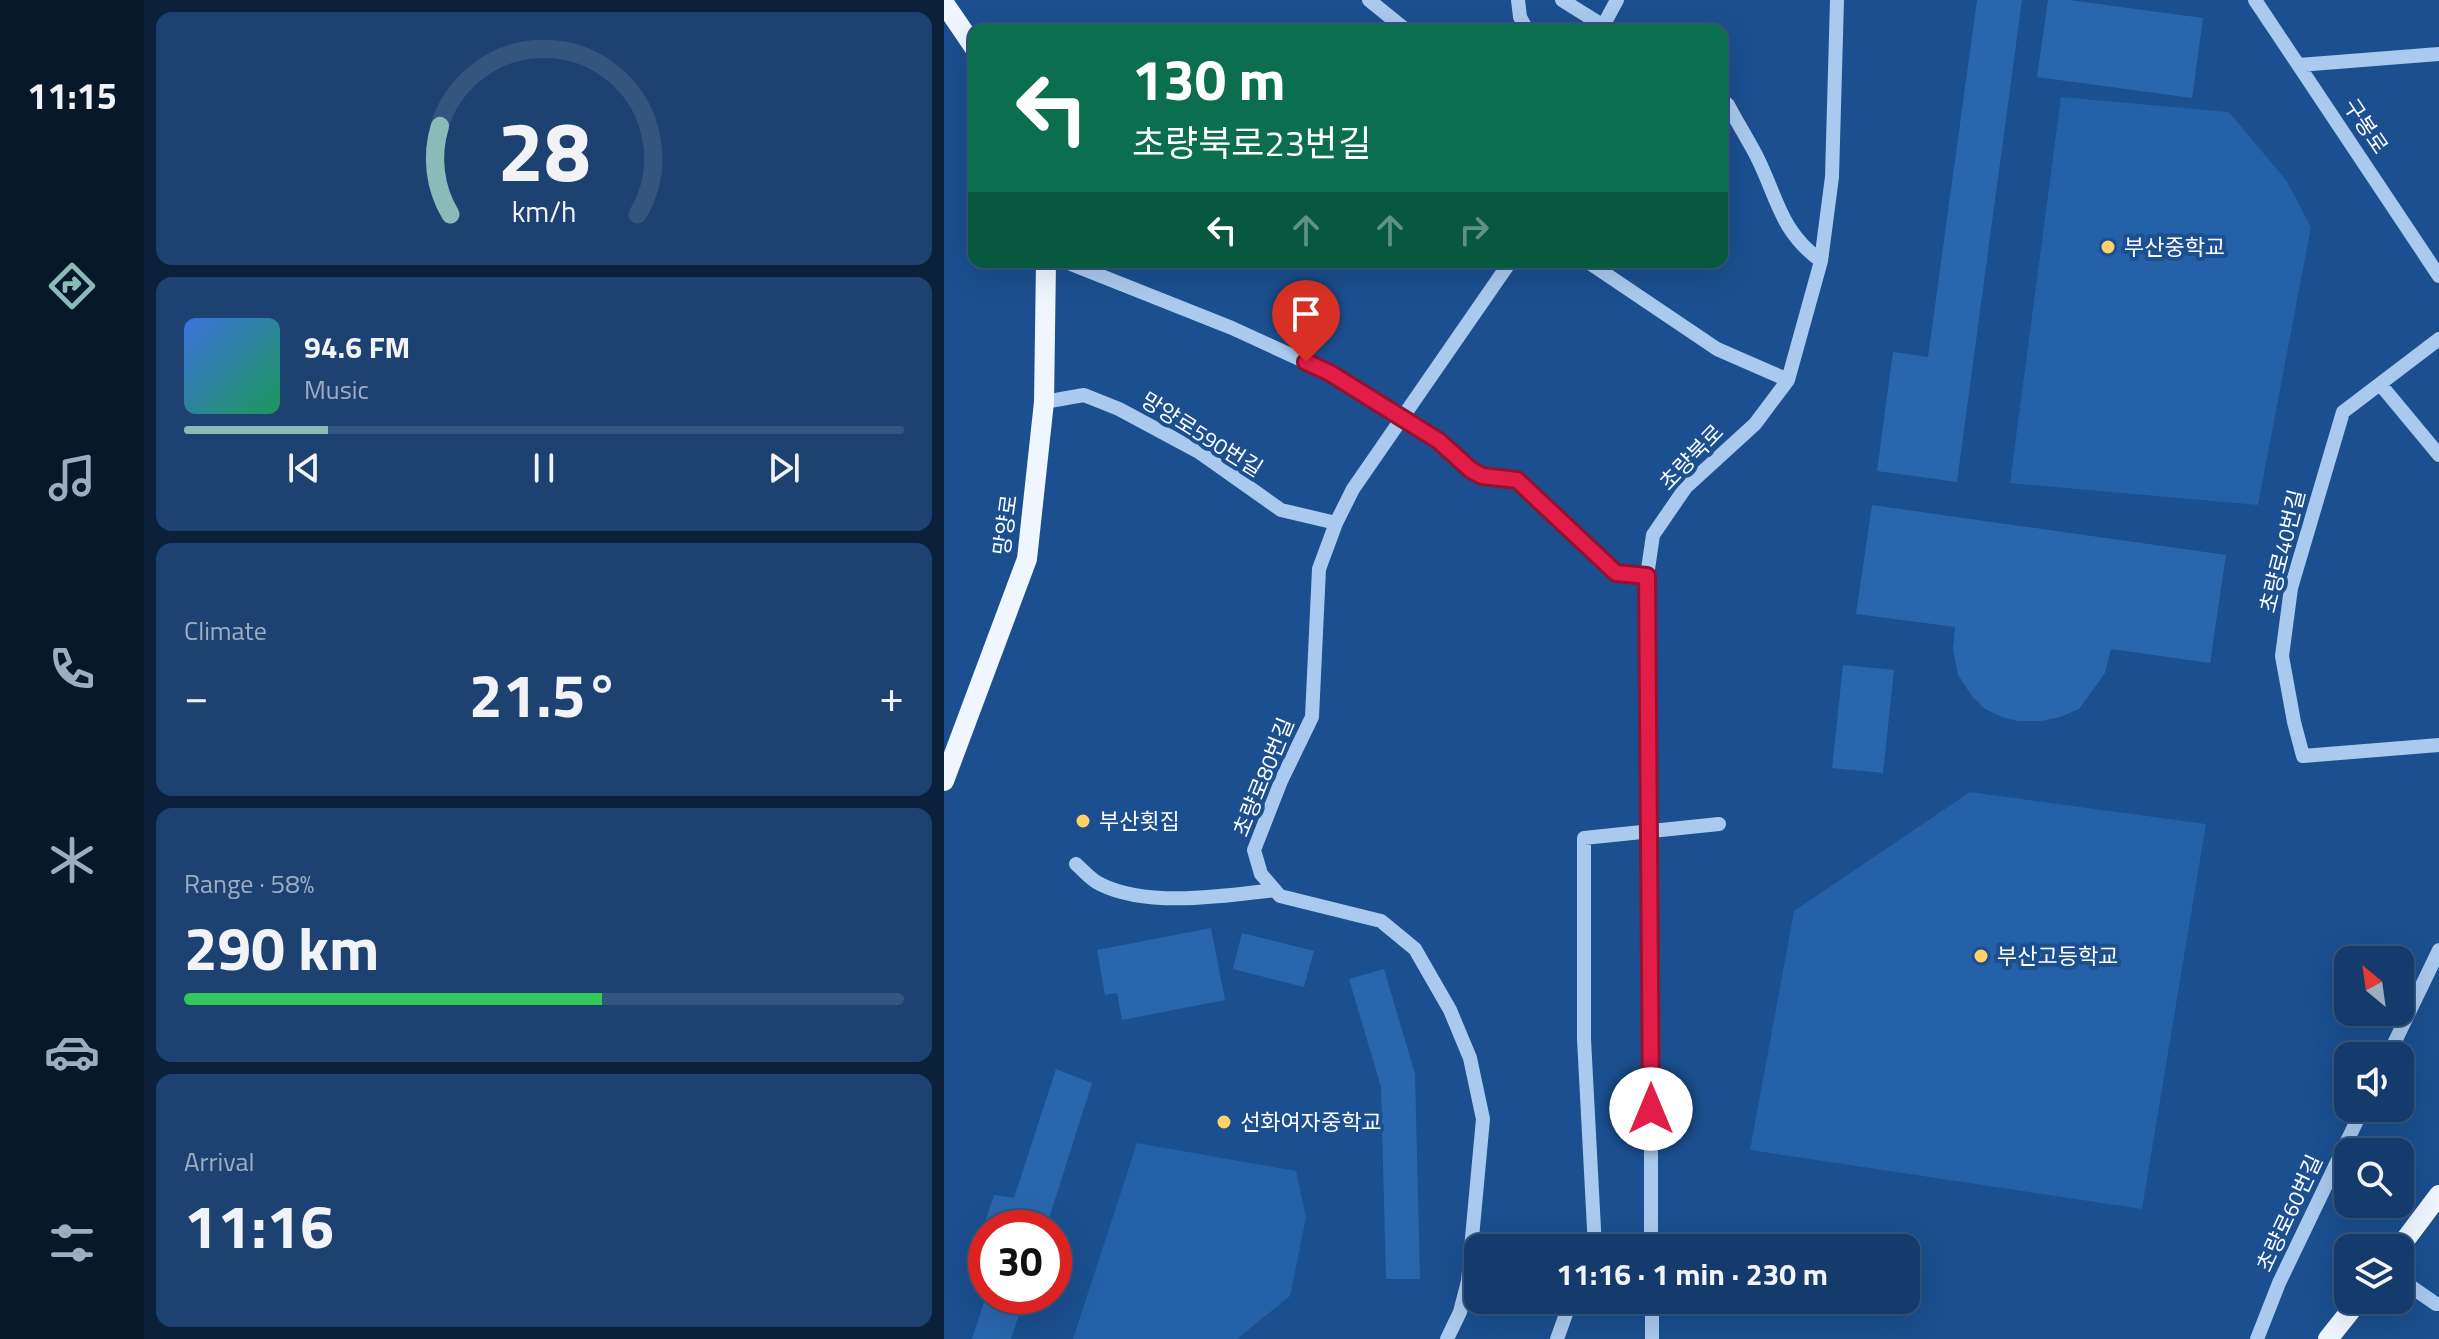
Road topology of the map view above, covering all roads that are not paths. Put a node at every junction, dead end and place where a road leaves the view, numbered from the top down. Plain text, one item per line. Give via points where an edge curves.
1 (1369, 0) edge
2 (1518, 0) edge
3 (1562, 0) edge
4 (1617, 0) edge
5 (1837, 0) edge
6 (2255, 0) edge
7 (944, 3) edge
8 (1399, 24) edge
9 (1524, 24) edge
10 (1600, 24) edge
11 (1608, 24) edge
12 (968, 38) edge
13 (2439, 54) edge
14 (2299, 65) junction
15 (1728, 105) edge
16 (1821, 261) junction
17 (1046, 268) edge
18 (1081, 268) edge
19 (1506, 268) edge
20 (1597, 268) edge
21 (2439, 276) edge
22 (2439, 339) edge
23 (1788, 380) junction
24 (2380, 384) junction
25 (1044, 402) junction
26 (1401, 417) junction
27 (2439, 455) edge
28 (1336, 523) junction
29 (1647, 576) junction
30 (2439, 745) edge
31 (944, 781) edge
32 (1719, 824) dead end
33 (1651, 833) junction
34 (1076, 864) dead end
35 (1275, 890) junction
36 (2439, 950) edge
37 (2395, 1042) edge
38 (2356, 1122) edge
39 (2439, 1195) edge
40 (1594, 1234) edge
41 (1651, 1234) edge
42 (2410, 1234) edge
43 (2414, 1289) edge
44 (2439, 1304) edge
45 (1566, 1314) edge
46 (1652, 1314) edge
47 (2348, 1314) edge
48 (1447, 1339) edge
49 (1557, 1339) edge
50 (1652, 1339) edge
51 (2257, 1339) edge
52 (2328, 1339) edge

1 - 8 street
2 - 9 street
3 - 10 street
4 - 11 street
5 - 16 street, 초량북로 via 1832,177
6 - 14 street, 구봉로
7 - 12 main road
13 - 14 street
14 - 21 street, 구봉로
15 - 16 street via 1784,221 1802,247
16 - 23 street, 초량북로
17 - 25 main road, 망양로
18 - 26 street via 1330,373
19 - 26 street, 초량로80번길
20 - 23 street via 1717,349
22 - 24 street, 초량로40번길
23 - 29 street, 초량북로 via 1755,424 1686,487 1653,535
24 - 27 street
24 - 30 street, 초량로40번길 via 2343,412 2291,588 2282,656 2303,756
25 - 28 street, 망양로590번길 via 1084,395 1119,409 1199,452 1281,510
25 - 31 main road, 망양로 via 1027,559
26 - 28 street, 초량로80번길
26 - 29 street via 1482,476 1517,480 1616,573
28 - 35 street, 초량로80번길 via 1319,569 1312,717 1254,850 1261,874
29 - 33 street, 초량북로
32 - 33 street
33 - 40 street via 1584,838 1584,1039
33 - 41 street, 초량북로
34 - 35 street via 1098,884 1130,894
35 - 48 street via 1280,896 1381,921 1415,949 1470,1058 1483,1119 1468,1281
36 - 37 street
38 - 51 street, 초량로60번길
39 - 42 main road
43 - 44 street
45 - 49 street
46 - 50 street
47 - 52 main road

